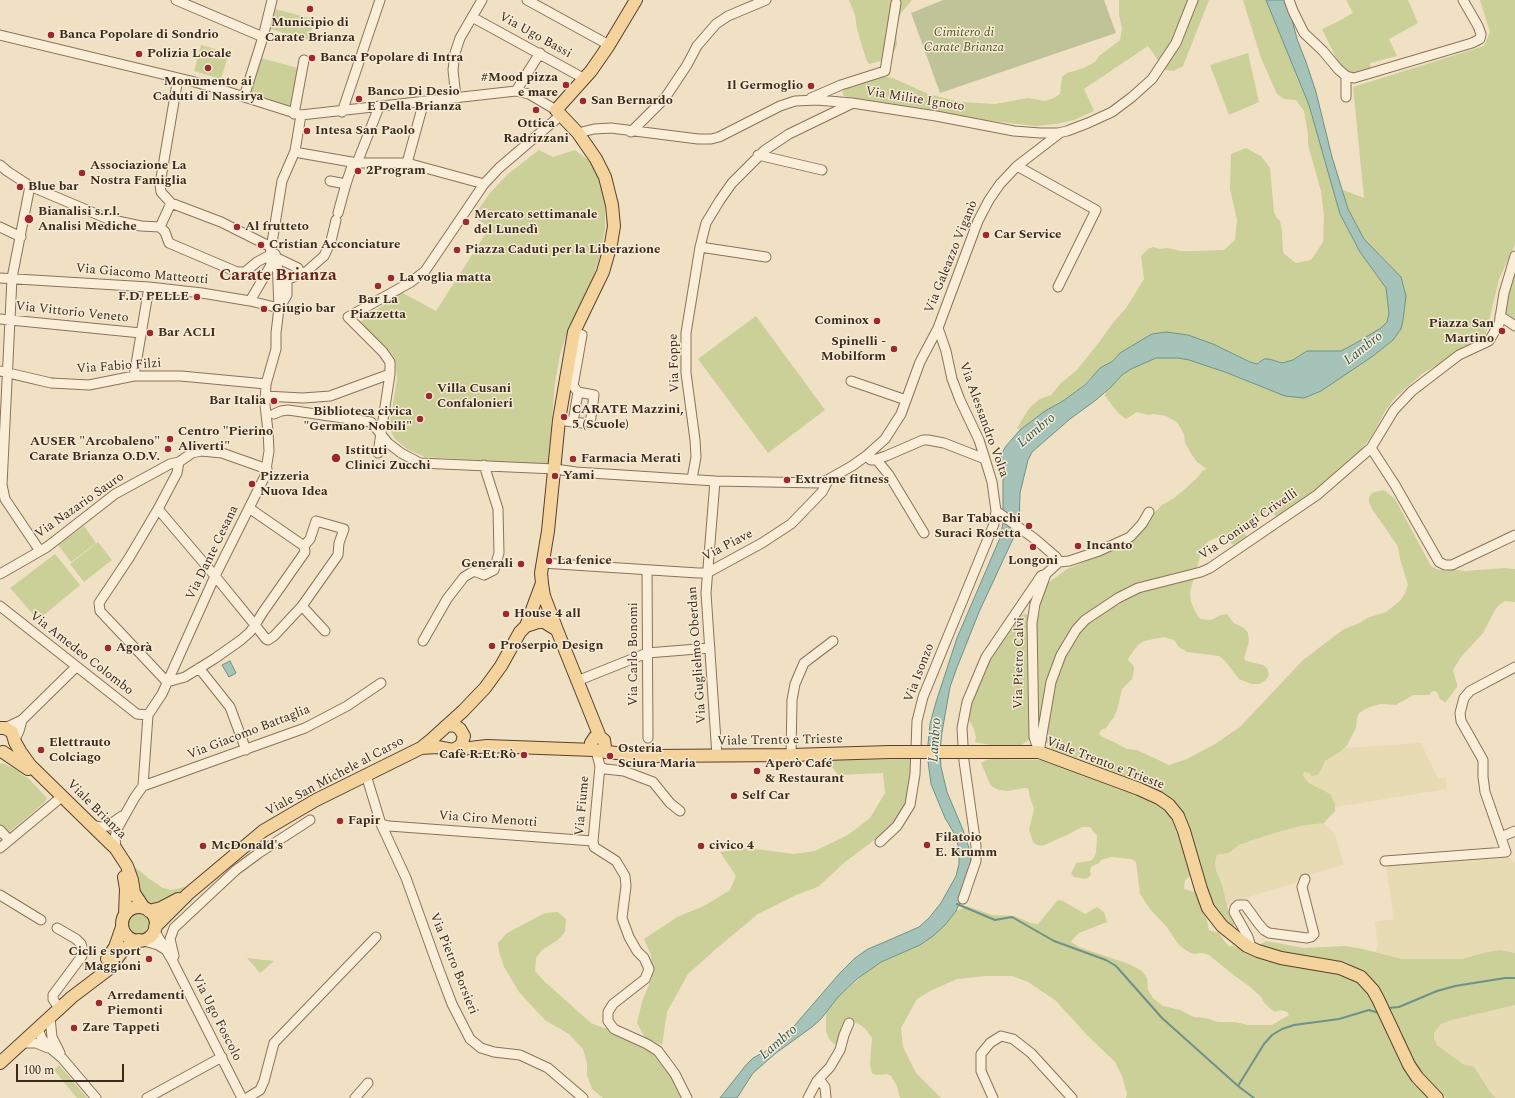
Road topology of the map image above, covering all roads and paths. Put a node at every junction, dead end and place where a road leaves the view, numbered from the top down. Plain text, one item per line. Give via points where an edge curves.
1 (176, 0) edge
2 (272, 0) edge
3 (380, 0) edge
4 (482, 0) edge
5 (527, 0) edge
6 (636, 0) edge
7 (766, 0) edge
8 (1193, 0) edge
9 (1289, 0) edge
10 (1463, 0) edge
11 (896, 3) dead end
12 (472, 17) junction
13 (0, 35) edge
14 (262, 37) junction
15 (609, 46) junction
16 (540, 53) junction
17 (304, 60) dead end
18 (1346, 76) junction
19 (178, 78) junction
20 (585, 79) junction
21 (516, 91) junction
22 (244, 96) junction
23 (1346, 97) dead end
24 (456, 98) junction
25 (806, 100) junction
26 (424, 101) junction
27 (852, 103) junction
28 (379, 107) junction
29 (342, 112) junction
30 (558, 113) junction
31 (298, 114) junction
32 (631, 132) junction
33 (1062, 132) junction
34 (578, 133) junction
35 (295, 151) junction
36 (758, 155) junction
37 (355, 163) junction
38 (407, 163) junction
39 (0, 165) edge
40 (1017, 166) junction
41 (822, 170) dead end
42 (330, 181) dead end
43 (346, 184) junction
44 (484, 184) junction
45 (30, 186) junction
46 (171, 203) junction
47 (0, 227) edge
48 (160, 227) junction
49 (20, 237) junction
50 (700, 247) junction
51 (273, 253) junction
52 (1515, 256) edge
53 (766, 257) dead end
54 (303, 270) junction
55 (0, 278) edge
56 (12, 278) junction
57 (149, 288) junction
58 (1058, 288) dead end
59 (250, 301) junction
60 (280, 308) junction
61 (1500, 316) junction
62 (0, 319) edge
63 (10, 320) junction
64 (1515, 326) edge
65 (938, 328) junction
66 (574, 332) junction
67 (142, 333) junction
68 (4, 372) edge
69 (390, 374) junction
70 (134, 376) junction
71 (851, 381) dead end
72 (266, 384) junction
73 (576, 389) junction
74 (906, 400) junction
75 (265, 401) junction
76 (274, 414) junction
77 (559, 420) junction
78 (573, 422) junction
79 (268, 432) junction
80 (381, 434) junction
81 (1372, 448) junction
82 (378, 453) dead end
83 (866, 456) junction
84 (1, 457) edge
85 (876, 459) junction
86 (985, 459) junction
87 (179, 462) junction
88 (484, 466) junction
89 (555, 468) junction
90 (267, 469) junction
91 (692, 479) junction
92 (829, 479) junction
93 (715, 481) junction
94 (4, 506) edge
95 (158, 508) junction
96 (249, 508) junction
97 (1149, 512) dead end
98 (999, 513) junction
99 (924, 533) dead end
100 (1515, 536) edge
101 (304, 546) junction
102 (40, 551) junction
103 (1059, 562) junction
104 (647, 570) junction
105 (541, 573) junction
106 (707, 573) junction
107 (0, 574) edge
108 (215, 576) junction
109 (1045, 576) junction
110 (0, 606) edge
111 (302, 606) junction
112 (256, 625) junction
113 (523, 629) junction
114 (556, 630) junction
115 (325, 631) dead end
116 (423, 640) dead end
117 (833, 641) dead end
118 (710, 648) junction
119 (647, 653) junction
120 (76, 667) junction
121 (1515, 667) edge
122 (199, 668) junction
123 (577, 681) junction
124 (166, 682) junction
125 (381, 683) dead end
126 (463, 711) junction
127 (148, 715) junction
128 (22, 720) junction
129 (2, 728) edge
130 (443, 729) junction
131 (462, 730) junction
132 (648, 738) dead end
133 (15, 740) junction
134 (597, 744) junction
135 (487, 746) junction
136 (421, 748) junction
137 (449, 749) junction
138 (246, 750) junction
139 (1036, 750) junction
140 (1, 751) edge
141 (791, 755) junction
142 (718, 756) junction
143 (600, 766) junction
144 (366, 775) junction
145 (143, 786) junction
146 (58, 799) junction
147 (680, 811) dead end
148 (126, 812) junction
149 (310, 820) dead end
150 (381, 824) junction
151 (93, 825) junction
152 (0, 830) edge
153 (1515, 831) edge
154 (1501, 837) junction
155 (9, 840) junction
156 (593, 841) junction
157 (880, 842) dead end
158 (0, 848) edge
159 (116, 849) junction
160 (1385, 861) dead end
161 (1305, 879) dead end
162 (188, 894) junction
163 (0, 895) edge
164 (964, 899) dead end
165 (146, 909) junction
166 (125, 914) junction
167 (41, 920) dead end
168 (122, 927) junction
169 (57, 928) dead end
170 (154, 928) junction
171 (376, 937) dead end
172 (139, 940) junction
173 (1251, 947) junction
174 (167, 950) junction
175 (172, 960) junction
176 (92, 981) junction
177 (60, 1010) junction
178 (50, 1018) junction
179 (849, 1023) dead end
180 (38, 1029) junction
181 (23, 1043) junction
182 (52, 1050) junction
183 (222, 1057) junction
184 (62, 1058) junction
185 (0, 1063) edge
186 (817, 1082) junction
187 (368, 1083) dead end
188 (96, 1098) edge
189 (147, 1098) edge
190 (242, 1098) edge
191 (247, 1098) edge
192 (355, 1098) edge
193 (583, 1098) edge
194 (687, 1098) edge
195 (808, 1098) edge
196 (826, 1098) edge
197 (993, 1098) edge
198 (1072, 1098) edge
199 (1437, 1098) edge

1 - 14 street
2 - 14 street
3 - 29 street
4 - 12 street
5 - 15 street
6 - 15 main road
7 - 32 street via 728,16 716,24 698,46 665,98
8 - 33 street, Via Milite Ignoto via 1176,43 1152,79 1112,112
9 - 18 street via 1304,33
10 - 18 street via 1478,26 1480,39 1362,76
11 - 25 street via 885,71 841,85
12 - 16 street, Via Ugo Bassi
12 - 24 street via 455,53 453,70
13 - 19 street
14 - 22 street
15 - 20 main road
16 - 20 street, Via Ugo Bassi
16 - 21 street
17 - 31 street
18 - 23 street
19 - 22 street
19 - 46 street via 160,184 161,192
20 - 30 main road
21 - 24 street
21 - 30 street via 529,94
22 - 31 street
24 - 26 street
25 - 27 street, Via Milite Ignoto
25 - 32 street, Via Milite Ignoto via 780,106 711,139
26 - 28 street
26 - 38 street
27 - 33 street, Via Milite Ignoto via 1014,131
27 - 36 street, Via Foppe via 789,134
28 - 29 street
28 - 37 street
29 - 31 street
30 - 34 main road
30 - 44 street
31 - 35 street
32 - 34 street, Via Milite Ignoto via 602,128
33 - 40 street, Via Galeazzo Viganò
34 - 66 main road via 605,177 614,226 612,244 603,272
35 - 37 street
35 - 51 street via 282,181
36 - 41 street
36 - 50 street, Via Foppe via 720,200 706,223
37 - 38 street
37 - 43 street
38 - 44 street
39 - 45 street
40 - 58 street via 1096,210
40 - 65 street, Via Galeazzo Viganò via 988,200
42 - 43 street
43 - 54 street via 331,241 324,256
44 - 69 street via 425,271 411,282 348,317 383,352 390,362
45 - 48 street via 108,218 141,226
45 - 49 street
46 - 48 street
46 - 51 street via 221,222
47 - 49 street
48 - 51 street via 169,243 237,272 245,272
49 - 56 street
50 - 53 street
50 - 91 street, Via Foppe via 688,316 686,348 686,373 696,457
51 - 54 street
51 - 59 street via 271,265
51 - 60 street
52 - 61 street, Via Coniugi Crivelli
54 - 60 street via 288,280 287,295
55 - 56 street, Via Giacomo Matteotti
56 - 57 street, Via Giacomo Matteotti
56 - 63 street
57 - 59 street, Via Giacomo Matteotti
57 - 67 street
59 - 60 street, Via Giacomo Matteotti
60 - 72 street, Via Dante Cesana via 276,349
61 - 64 street
61 - 81 street, Via Coniugi Crivelli via 1488,341 1459,355 1419,385 1404,400 1387,420
62 - 63 street, Via Vittorio Veneto
63 - 67 street, Via Vittorio Veneto
63 - 68 street
65 - 74 street via 920,362
65 - 86 street, Via Alessandro Volta via 952,379
66 - 73 street via 582,335
66 - 77 main road
67 - 70 street
68 - 70 street, Via Fabio Filzi via 51,383 89,385
68 - 84 street
69 - 75 street via 330,396
69 - 80 street
70 - 72 street, Via Fabio Filzi via 181,376
71 - 74 street
72 - 75 street, Via Dante Cesana
73 - 78 street
73 - 78 street via 594,395 590,424
74 - 83 street via 901,414 885,439
75 - 76 street
75 - 79 street, Via Dante Cesana
76 - 79 street, Via Dante Cesana
76 - 80 street via 288,410 371,422
77 - 78 street
77 - 89 main road
79 - 90 street, Via Dante Cesana
80 - 82 street
80 - 88 street via 401,453 420,463
81 - 100 street via 1439,562 1452,565
81 - 139 street, Via Coniugi Crivelli via 1317,495 1210,568 1138,588 1085,620 1061,655 1051,682
83 - 85 street via 871,460
83 - 92 street
84 - 94 street
85 - 86 street via 928,440 944,443
85 - 99 street via 889,474
86 - 98 street, Via Alessandro Volta
87 - 90 street, Via Nazario Sauro via 192,453 211,451
87 - 95 street via 177,472
87 - 102 street, Via Nazario Sauro via 170,464 115,494
88 - 89 street
88 - 116 street via 498,509 499,553 494,570 484,575 474,571 464,577 447,599
89 - 91 street via 576,472
89 - 105 main road
90 - 96 street, Via Dante Cesana
91 - 93 street
92 - 93 street via 820,483 805,484
92 - 106 street, Via Piave via 822,492 791,524
93 - 106 street, Via Guglielmo Oberdan
94 - 102 street
95 - 108 street
95 - 124 street via 129,558 98,603 100,611
96 - 101 street
96 - 108 street, Via Dante Cesana
97 - 103 street via 1130,536 1099,551
98 - 103 street via 1050,552
98 - 157 street, Via Isonzo via 923,697 917,721 915,774 910,805 897,826
101 - 111 street via 310,539 316,521 344,529 338,555
101 - 112 street via 305,552
102 - 107 street, Via Nazario Sauro
103 - 109 street, Via Pietro Calvi
104 - 105 street, Via Piave
104 - 106 street, Via Piave
104 - 119 street, Via Carlo Bonomi
105 - 113 main road
105 - 114 main road via 544,596
106 - 118 street, Via Guglielmo Oberdan
108 - 112 street
108 - 124 street, Via Dante Cesana
109 - 139 street, Via Pietro Calvi via 1035,604 1032,623
109 - 164 street via 1041,576 986,657 966,702 962,728 964,760 976,861
110 - 120 street, Via Amedeo Colombo
111 - 112 street via 270,639 266,639
111 - 115 street
112 - 122 street via 241,640
113 - 114 main road via 544,622
113 - 126 main road, Viale San Michele al Carso via 501,666
114 - 123 main road
117 - 141 street via 804,663 795,684 792,700
118 - 119 street
118 - 142 street, Via Guglielmo Oberdan
119 - 123 street
119 - 132 street, Via Carlo Bonomi
120 - 127 street, Via Amedeo Colombo via 138,714
120 - 128 street
121 - 154 street via 1470,691 1464,698 1460,713 1461,721 1483,760 1485,792
122 - 124 street via 176,681
122 - 138 street via 230,707
123 - 134 main road via 594,722
124 - 127 street, Via Dante Cesana via 162,694
125 - 138 street, Via Giacomo Battaglia via 347,706 305,728
126 - 130 main road, Viale San Michele al Carso
126 - 131 main road
127 - 145 street
128 - 129 street
128 - 133 street
129 - 133 main road, Viale Brianza via 12,732
130 - 131 main road via 454,725
130 - 136 main road, Viale San Michele al Carso
130 - 137 main road via 440,743
131 - 135 main road via 470,738
131 - 137 main road via 462,743 457,748
133 - 140 main road, Viale Brianza via 9,750
133 - 151 main road, Viale Brianza via 30,765
134 - 135 main road via 567,748
134 - 142 main road, Viale Trento e Trieste via 626,753 648,756
134 - 143 street, Via Fiume
135 - 137 main road
136 - 137 main road
136 - 144 main road, Viale San Michele al Carso
138 - 145 street, Via Giacomo Battaglia
139 - 141 main road, Viale Trento e Trieste, bridge
139 - 173 main road, Viale Trento e Trieste via 1140,789 1168,805 1178,816 1184,831 1208,908 1222,926
140 - 146 main road, Viale Brianza via 28,768
141 - 142 main road, Viale Trento e Trieste
143 - 147 street via 624,771 653,782
143 - 156 street, Via Fiume
144 - 150 street, Via Pietro Borsieri
144 - 162 main road, Viale San Michele al Carso via 306,805 263,831
145 - 148 street
146 - 155 street
146 - 166 main road, Viale Brianza via 114,855 125,879
148 - 151 street via 108,826
148 - 159 street via 116,832
149 - 175 street via 236,870 174,928 170,939 174,956
150 - 156 street, Via Ciro Menotti
150 - 193 street, Via Pietro Borsieri via 406,878 452,1004 470,1039 481,1048 520,1055 548,1068
151 - 159 main road, Viale Brianza
152 - 155 street
153 - 154 street
154 - 160 street via 1506,852
155 - 158 street
156 - 194 street, Via Fiume via 594,847 616,861 625,876 622,918 629,937 649,969 645,979 613,1004 608,1012 608,1021 614,1029 658,1051
159 - 165 main road, Viale Brianza via 127,866 134,893
161 - 173 street via 1302,887 1314,934 1307,938 1270,934 1242,904 1235,908 1234,912
162 - 165 main road, Viale San Michele al Carso via 162,908
162 - 170 main road, Viale San Michele al Carso
163 - 167 street
165 - 166 main road via 136,907
165 - 170 main road via 154,918
166 - 168 main road
168 - 172 main road via 126,935
168 - 176 main road via 113,951
169 - 177 street via 76,939 83,950 82,956 53,995
170 - 172 main road via 151,935
170 - 174 street, Via Ugo Foscolo
171 - 191 street via 274,1043 262,1085 256,1093
172 - 174 street
172 - 176 main road via 124,949 109,969
173 - 199 main road, Viale Trento e Trieste via 1281,958 1340,968 1361,977 1378,999 1417,1078
174 - 175 street, Via Ugo Foscolo
175 - 183 street, Via Ugo Foscolo
176 - 177 main road
177 - 178 main road
178 - 180 main road
178 - 184 street via 52,1037
179 - 186 street via 840,1050 830,1068
180 - 181 main road
180 - 182 street via 42,1039
181 - 182 street via 36,1043
181 - 185 main road
182 - 184 street
183 - 189 street
183 - 190 street, Via Ugo Foscolo
184 - 188 street
186 - 195 street
186 - 196 street via 822,1082 825,1087
187 - 192 street
197 - 198 street via 981,1071 981,1054 990,1043 1001,1036 1013,1039 1031,1053

